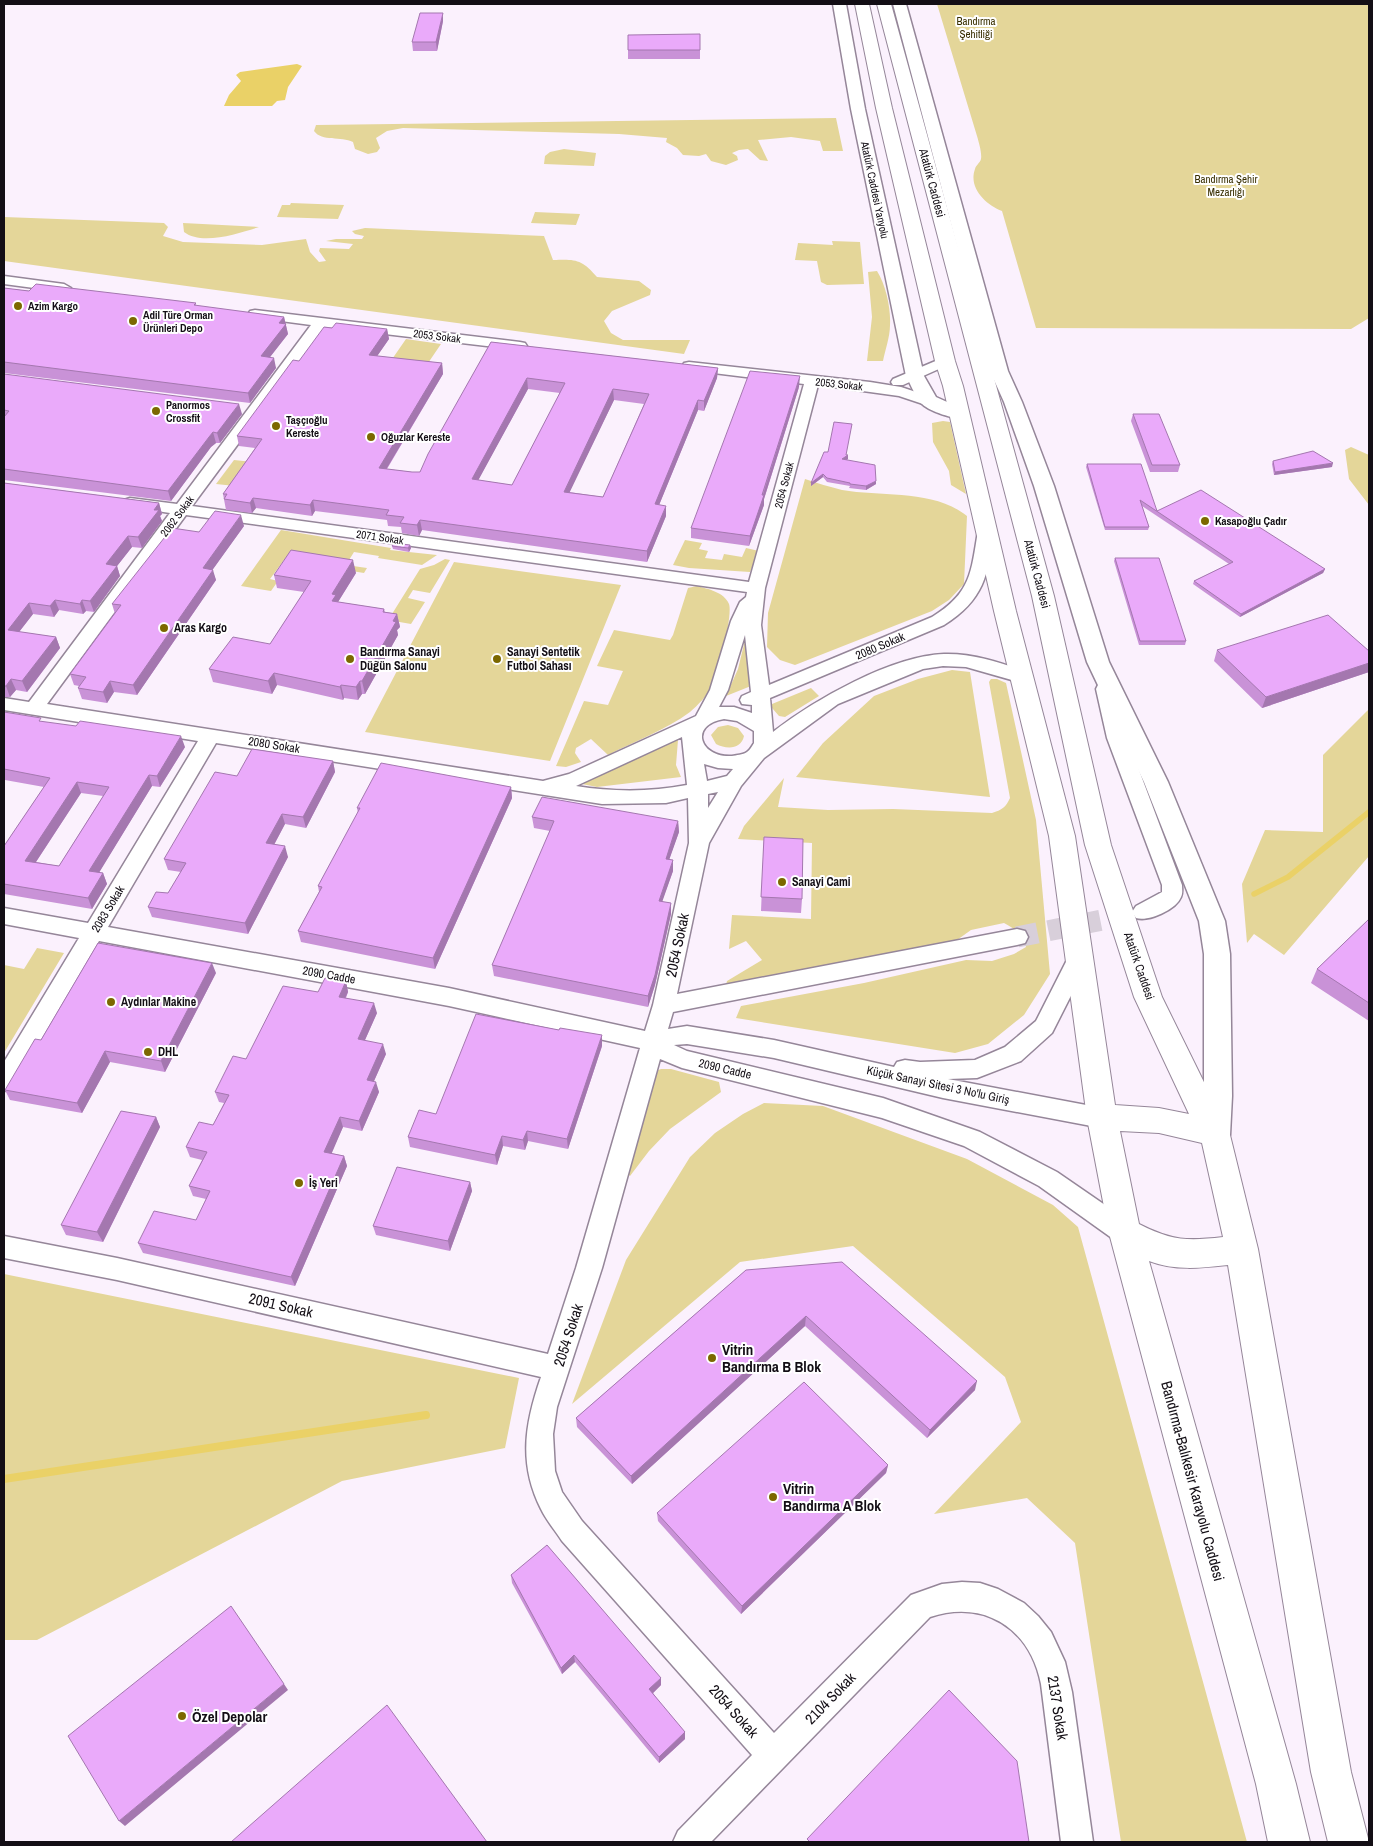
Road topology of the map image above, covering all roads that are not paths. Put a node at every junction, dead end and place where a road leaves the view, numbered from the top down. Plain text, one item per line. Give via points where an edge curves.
1 (838, 4) edge
2 (862, 4) edge
3 (884, 4) edge
4 (899, 4) edge
5 (4, 280) edge
6 (75, 290) edge
7 (241, 312) edge
8 (320, 323) junction
9 (535, 348) edge
10 (945, 361) junction
11 (676, 365) edge
12 (916, 376) junction
13 (812, 381) junction
14 (870, 387) junction
15 (929, 400) junction
16 (236, 407) edge
17 (256, 410) junction
18 (958, 414) junction
19 (112, 500) edge
20 (182, 510) junction
21 (986, 531) junction
22 (756, 588) junction
23 (1098, 662) junction
24 (758, 664) junction
25 (1022, 677) junction
26 (801, 678) junction
27 (760, 695) junction
28 (4, 704) edge
29 (34, 708) junction
30 (722, 713) junction
31 (702, 720) junction
32 (762, 728) junction
33 (211, 736) junction
34 (692, 743) junction
35 (755, 755) junction
36 (733, 782) junction
37 (543, 788) junction
38 (698, 790) junction
39 (699, 843) junction
40 (1142, 912) tunnel mouth
41 (4, 916) edge
42 (93, 932) junction
43 (1017, 937) tunnel mouth
44 (1079, 958) junction
45 (664, 1004) junction
46 (653, 1042) junction
47 (774, 1049) junction
48 (831, 1060) junction
49 (772, 1080) junction
50 (4, 1082) edge
51 (1102, 1118) junction
52 (1215, 1135) junction
53 (1125, 1233) junction
54 (4, 1247) edge
55 (1242, 1249) junction
56 (557, 1368) junction
57 (989, 1600) joint
58 (774, 1756) junction
59 (689, 1842) edge
60 (1077, 1842) edge
61 (1289, 1842) edge
62 (1349, 1842) edge

1 - 12 main road, Atatürk Caddesi Yanyolu
2 - 10 highway
3 - 52 highway, Atatürk Caddesi via 1043,596 1098,845 1148,997
4 - 23 main road, Atatürk Caddesi via 999,371 1044,486
5 - 6 street
7 - 8 street, 2053 Sokak
8 - 9 street, 2053 Sokak
8 - 17 street, 2062 Sokak
10 - 12 street
10 - 18 highway
11 - 13 street, 2053 Sokak
12 - 14 street
12 - 15 main road, Atatürk Caddesi Yanyolu
13 - 14 street, 2053 Sokak
13 - 22 street, 2054 Sokak
14 - 15 street
15 - 18 main road
16 - 17 street
17 - 20 street, 2062 Sokak
18 - 21 highway
19 - 20 street, 2071 Sokak
20 - 22 street, 2071 Sokak
20 - 29 street, 2062 Sokak
21 - 25 highway
21 - 26 street, 2080 Sokak via 974,586 961,605 938,621
22 - 24 street, 2054 Sokak via 752,626
22 - 31 street, 2054 Sokak via 740,621 719,690
23 - 40 street via 1117,738 1172,885 1172,894 1165,902
23 - 52 main road, Atatürk Caddesi via 1156,782 1212,921 1217,954
24 - 26 street via 772,674
24 - 27 street, 2054 Sokak
25 - 35 street via 998,668 964,662 933,661 894,672 833,699
25 - 44 highway via 1062,836
26 - 27 street, 2080 Sokak
27 - 30 street, 2080 Sokak
27 - 32 street, 2054 Sokak
28 - 29 street, 2080 Sokak
29 - 33 street, 2080 Sokak
30 - 31 street
30 - 32 street via 746,716
31 - 34 street, 2054 Sokak via 694,728
31 - 37 street, 2080 Sokak via 574,780
32 - 35 street, 2054 Sokak via 764,744
33 - 37 street, 2080 Sokak
33 - 42 street, 2083 Sokak
34 - 35 street via 697,751 716,762 728,763
34 - 38 street, 2054 Sokak
35 - 36 street, 2054 Sokak
36 - 38 street, 2080 Sokak
36 - 39 street, 2054 Sokak
37 - 38 street, 2080 Sokak via 602,797 666,796
38 - 39 street, 2054 Sokak
39 - 45 street, 2054 Sokak
41 - 42 street, 2090 Cadde
42 - 46 street, 2090 Cadde via 449,996
42 - 50 street, 2083 Sokak
43 - 45 street
44 - 48 street via 1044,1027 1004,1058 977,1069 920,1071
44 - 51 highway
45 - 46 street, 2054 Sokak
46 - 47 street, 2090 Cadde via 687,1035
46 - 49 street, 2090 Cadde via 682,1060
46 - 56 street, 2054 Sokak
47 - 48 street, Küçük Sanayi Sitesi 3 No'lu Giriş
47 - 49 street via 782,1064
48 - 51 street, Küçük Sanayi Sitesi 3 No'lu Giriş via 943,1088
49 - 53 street via 884,1108 972,1139 1048,1179
51 - 52 highway via 1165,1120
51 - 53 highway, Bandırma-Balıkesir Karayolu Caddesi
52 - 55 highway
53 - 55 highway via 1158,1250 1193,1255
53 - 61 highway, Bandırma-Balıkesir Karayolu Caddesi via 1276,1784
54 - 56 street, 2091 Sokak via 117,1269
55 - 62 highway via 1331,1772
56 - 58 street, 2054 Sokak via 539,1434 541,1471 551,1500 572,1531
57 - 58 street, 2104 Sokak via 960,1595 940,1597 921,1604
57 - 60 street, 2137 Sokak via 1017,1616 1037,1637 1051,1664
58 - 59 street, 2104 Sokak

